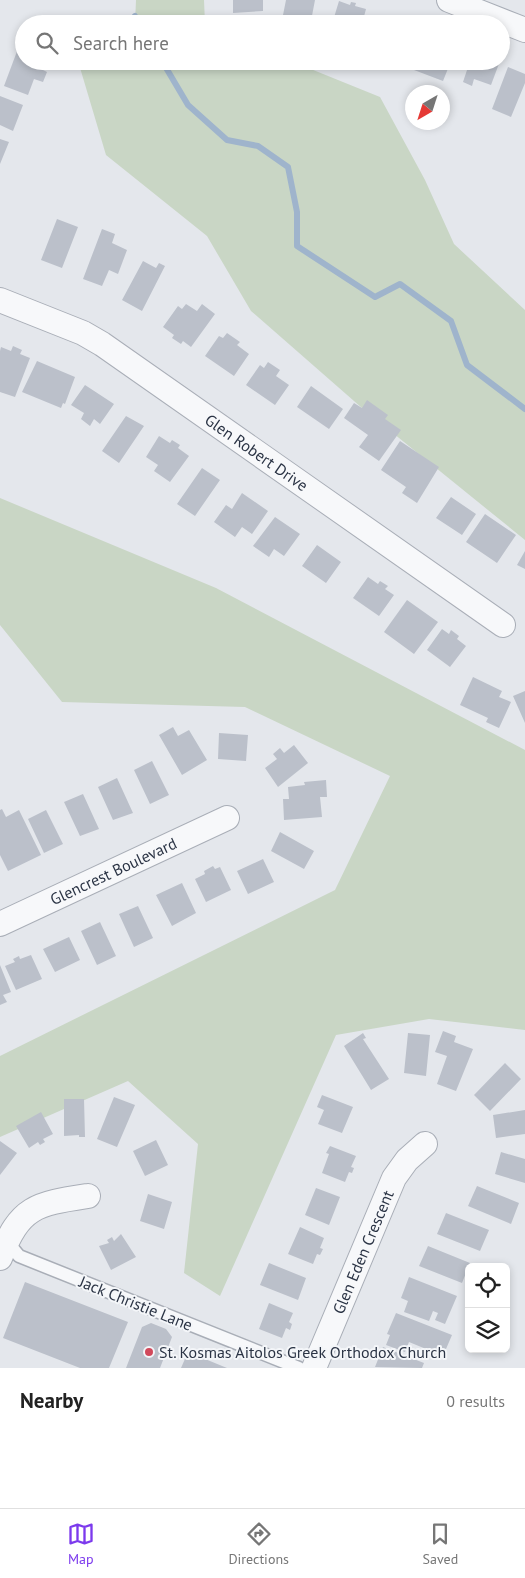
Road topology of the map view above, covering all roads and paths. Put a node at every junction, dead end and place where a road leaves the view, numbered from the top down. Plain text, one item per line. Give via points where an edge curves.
1 (449, 0) edge
2 (487, 15) edge
3 (510, 24) edge
4 (525, 30) edge
5 (0, 300) edge
6 (503, 626) dead end
7 (227, 818) dead end
8 (0, 924) edge
9 (425, 1144) dead end
10 (88, 1196) dead end
11 (2, 1245) edge
12 (299, 1368) edge
13 (314, 1368) edge

1 - 2 street
3 - 4 street
5 - 6 street, Glen Robert Drive via 102,344
7 - 8 street, Glencrest Boulevard
9 - 13 street, Glen Eden Crescent via 407,1160 394,1178
10 - 11 street via 57,1200 36,1207 21,1217
11 - 12 lane, Jack Christie Lane via 19,1256

